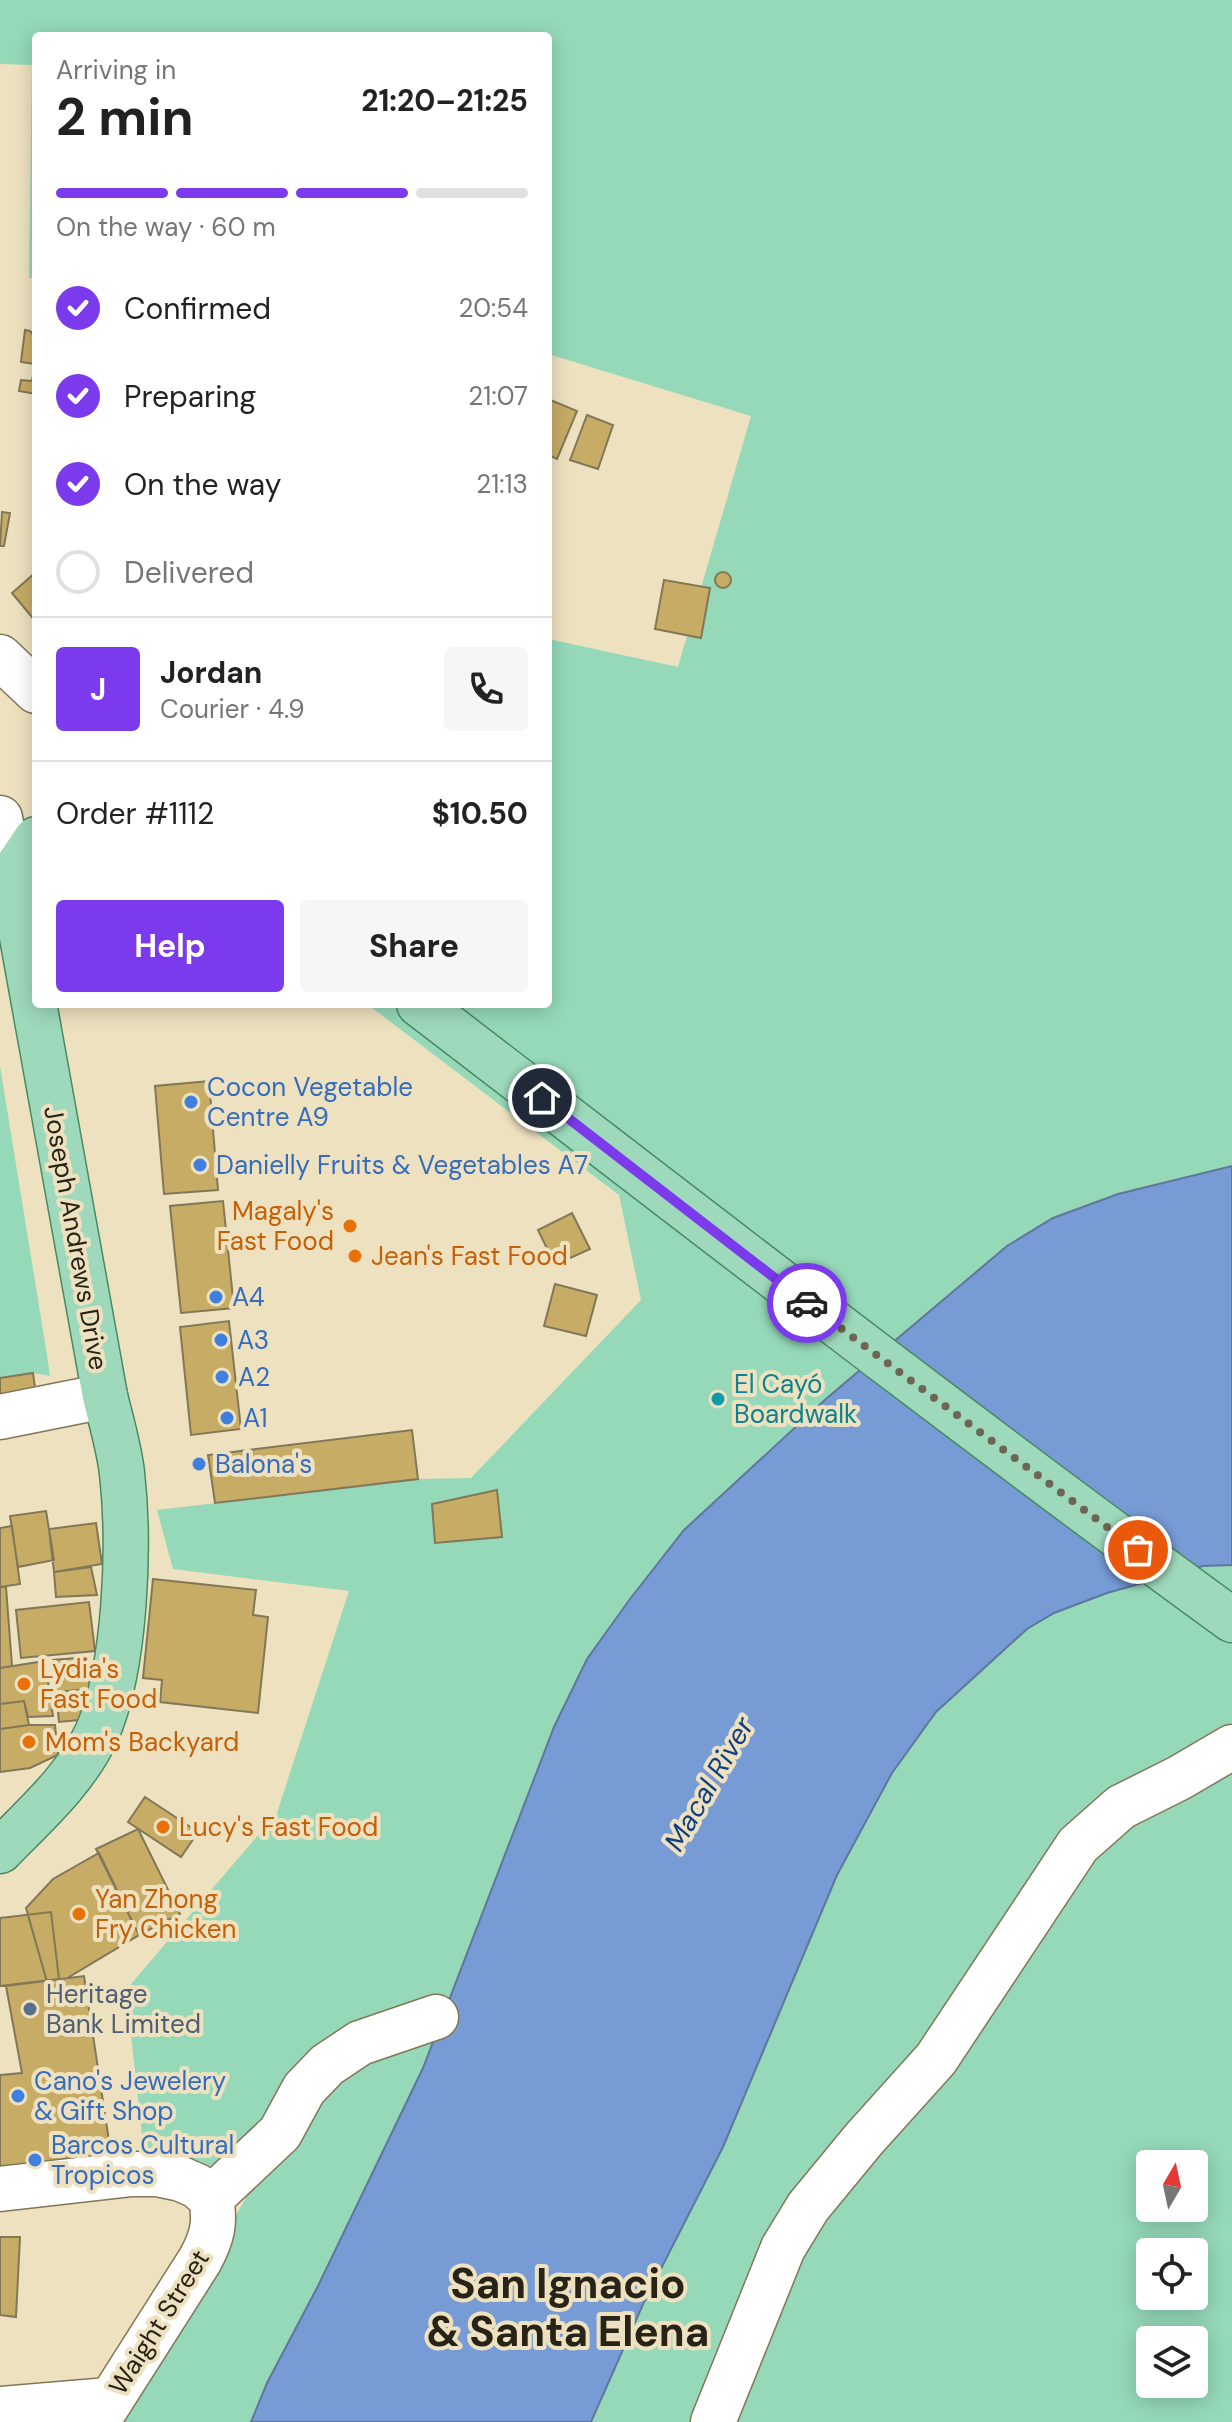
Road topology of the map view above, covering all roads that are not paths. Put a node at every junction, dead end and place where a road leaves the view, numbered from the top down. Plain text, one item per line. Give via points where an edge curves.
1 (0, 657) edge
2 (32, 687) edge
3 (0, 818) edge
4 (32, 845) edge
5 (11, 876) junction
6 (32, 992) edge
7 (35, 1008) edge
8 (424, 1008) edge
9 (105, 1396) junction
10 (0, 1417) edge
11 (1221, 1612) edge
12 (1232, 1747) edge
13 (0, 1851) edge
14 (436, 2017) dead end
15 (0, 2189) edge
16 (211, 2198) junction
17 (0, 2409) edge
18 (103, 2411) edge
19 (713, 2422) edge

1 - 2 street
3 - 5 street, Joseph Andrews Drive
4 - 5 main road
5 - 6 main road, Joseph Andrews Drive
7 - 9 main road, Joseph Andrews Drive
8 - 11 main road via 846,1334
9 - 10 street
9 - 13 main road, Joseph Andrews Drive via 126,1519 117,1659 107,1704 75,1769
12 - 19 street via 1121,1807 1078,1845 936,2059 808,2207 783,2248
14 - 16 street via 360,2043 327,2065 304,2089 280,2133
15 - 16 street via 157,2174 197,2186
16 - 18 street, Waight Street via 212,2238
17 - 18 street

